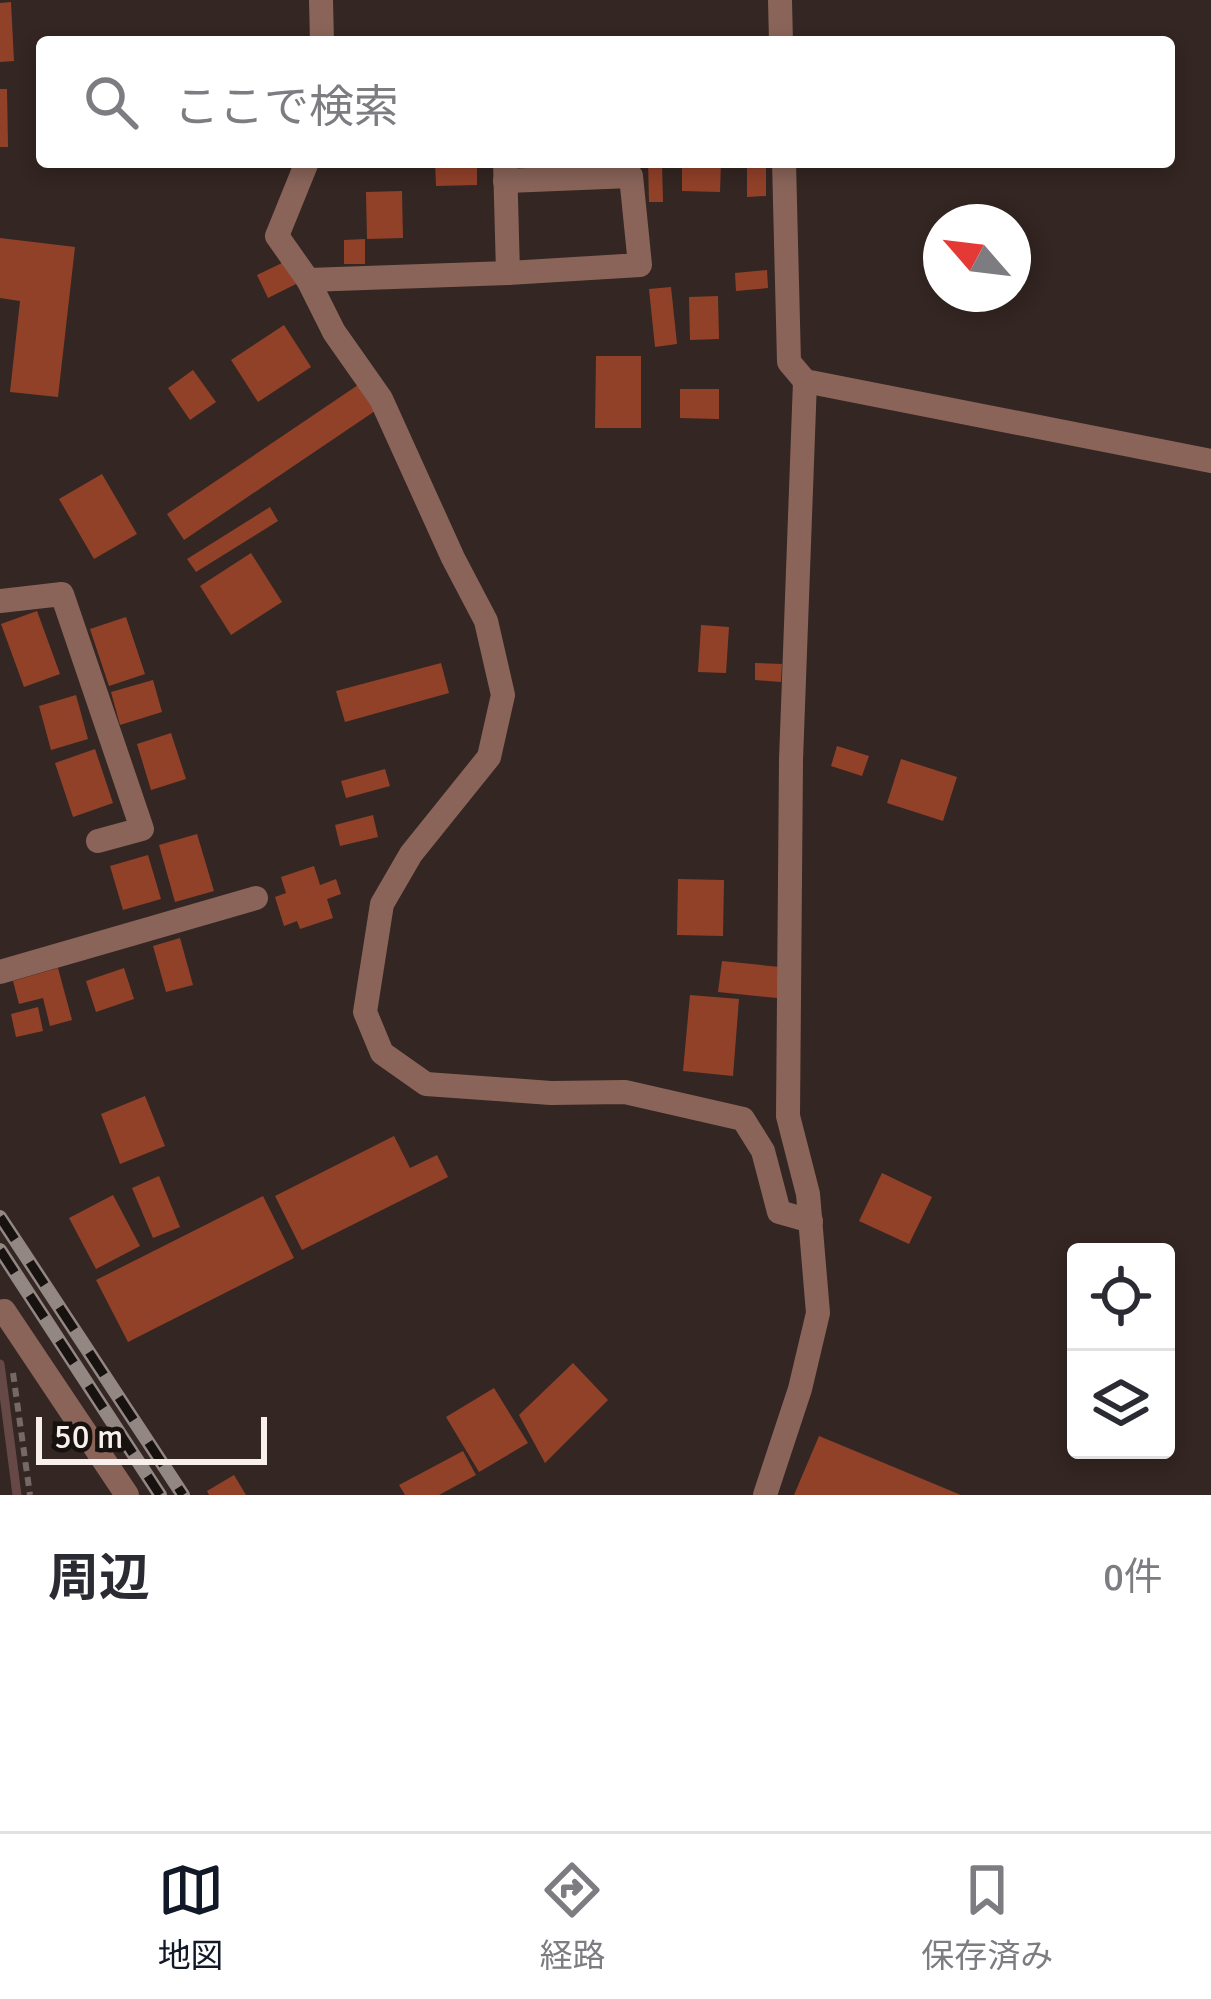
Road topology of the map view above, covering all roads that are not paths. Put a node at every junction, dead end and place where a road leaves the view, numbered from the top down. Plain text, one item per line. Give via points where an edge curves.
1 (320, 0) edge
2 (780, 0) edge
3 (322, 36) edge
4 (781, 36) edge
5 (306, 168) edge
6 (784, 168) edge
7 (505, 172) edge
8 (508, 273) junction
9 (308, 280) junction
10 (806, 381) junction
11 (1211, 461) edge
12 (0, 602) edge
13 (98, 841) dead end
14 (256, 898) dead end
15 (0, 972) edge
16 (811, 1222) junction
17 (0, 1312) edge
18 (128, 1495) edge
19 (765, 1495) edge

1 - 3 street
2 - 4 street
5 - 9 street via 277,236
6 - 10 street via 789,362
7 - 8 street
7 - 8 street via 631,176 640,266
8 - 9 street
9 - 16 street via 381,399 486,621 503,695 489,758 411,854 382,904 365,1012 382,1053 426,1084 625,1092 743,1119 763,1151 779,1212
10 - 11 street
10 - 16 street via 788,1116
12 - 13 street via 62,594 142,829
14 - 15 street
16 - 19 street via 818,1313
17 - 18 street

